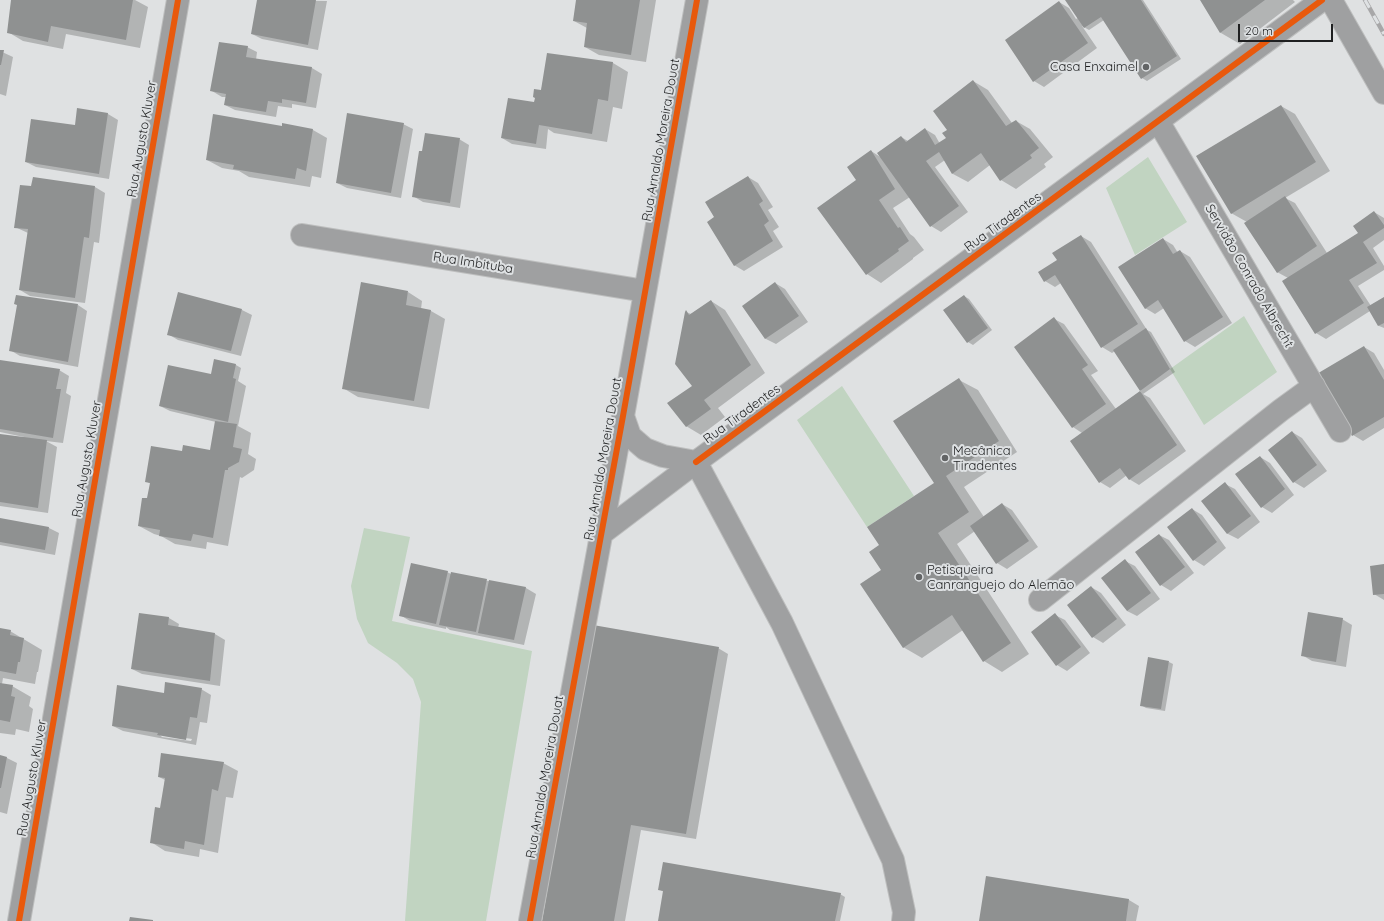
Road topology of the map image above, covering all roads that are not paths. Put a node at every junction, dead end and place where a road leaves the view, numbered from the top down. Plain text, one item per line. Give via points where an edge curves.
1 (178, 0) edge
2 (697, 0) edge
3 (1322, 0) edge
4 (1331, 0) edge
5 (1384, 93) edge
6 (1158, 121) junction
7 (302, 234) dead end
8 (645, 291) junction
9 (1314, 386) junction
10 (623, 416) junction
11 (1340, 431) dead end
12 (696, 462) junction
13 (601, 534) junction
14 (1040, 600) dead end
15 (19, 921) edge
16 (530, 921) edge
17 (903, 921) edge

1 - 15 street, Rua Augusto Kluver
2 - 8 street, Rua Arnaldo Moreira Douat
3 - 6 street, Rua Tiradentes
4 - 5 street
6 - 9 street, Servidão Conrado Albrecht
6 - 12 street, Rua Tiradentes
7 - 8 street, Rua Imbituba
8 - 10 street, Rua Arnaldo Moreira Douat
9 - 11 street, Servidão Conrado Albrecht
9 - 14 street
10 - 12 street via 630,436 645,450
10 - 13 street, Rua Arnaldo Moreira Douat
12 - 13 street, Rua Tiradentes
12 - 17 street via 782,623 893,860 904,912
13 - 16 street, Rua Arnaldo Moreira Douat

